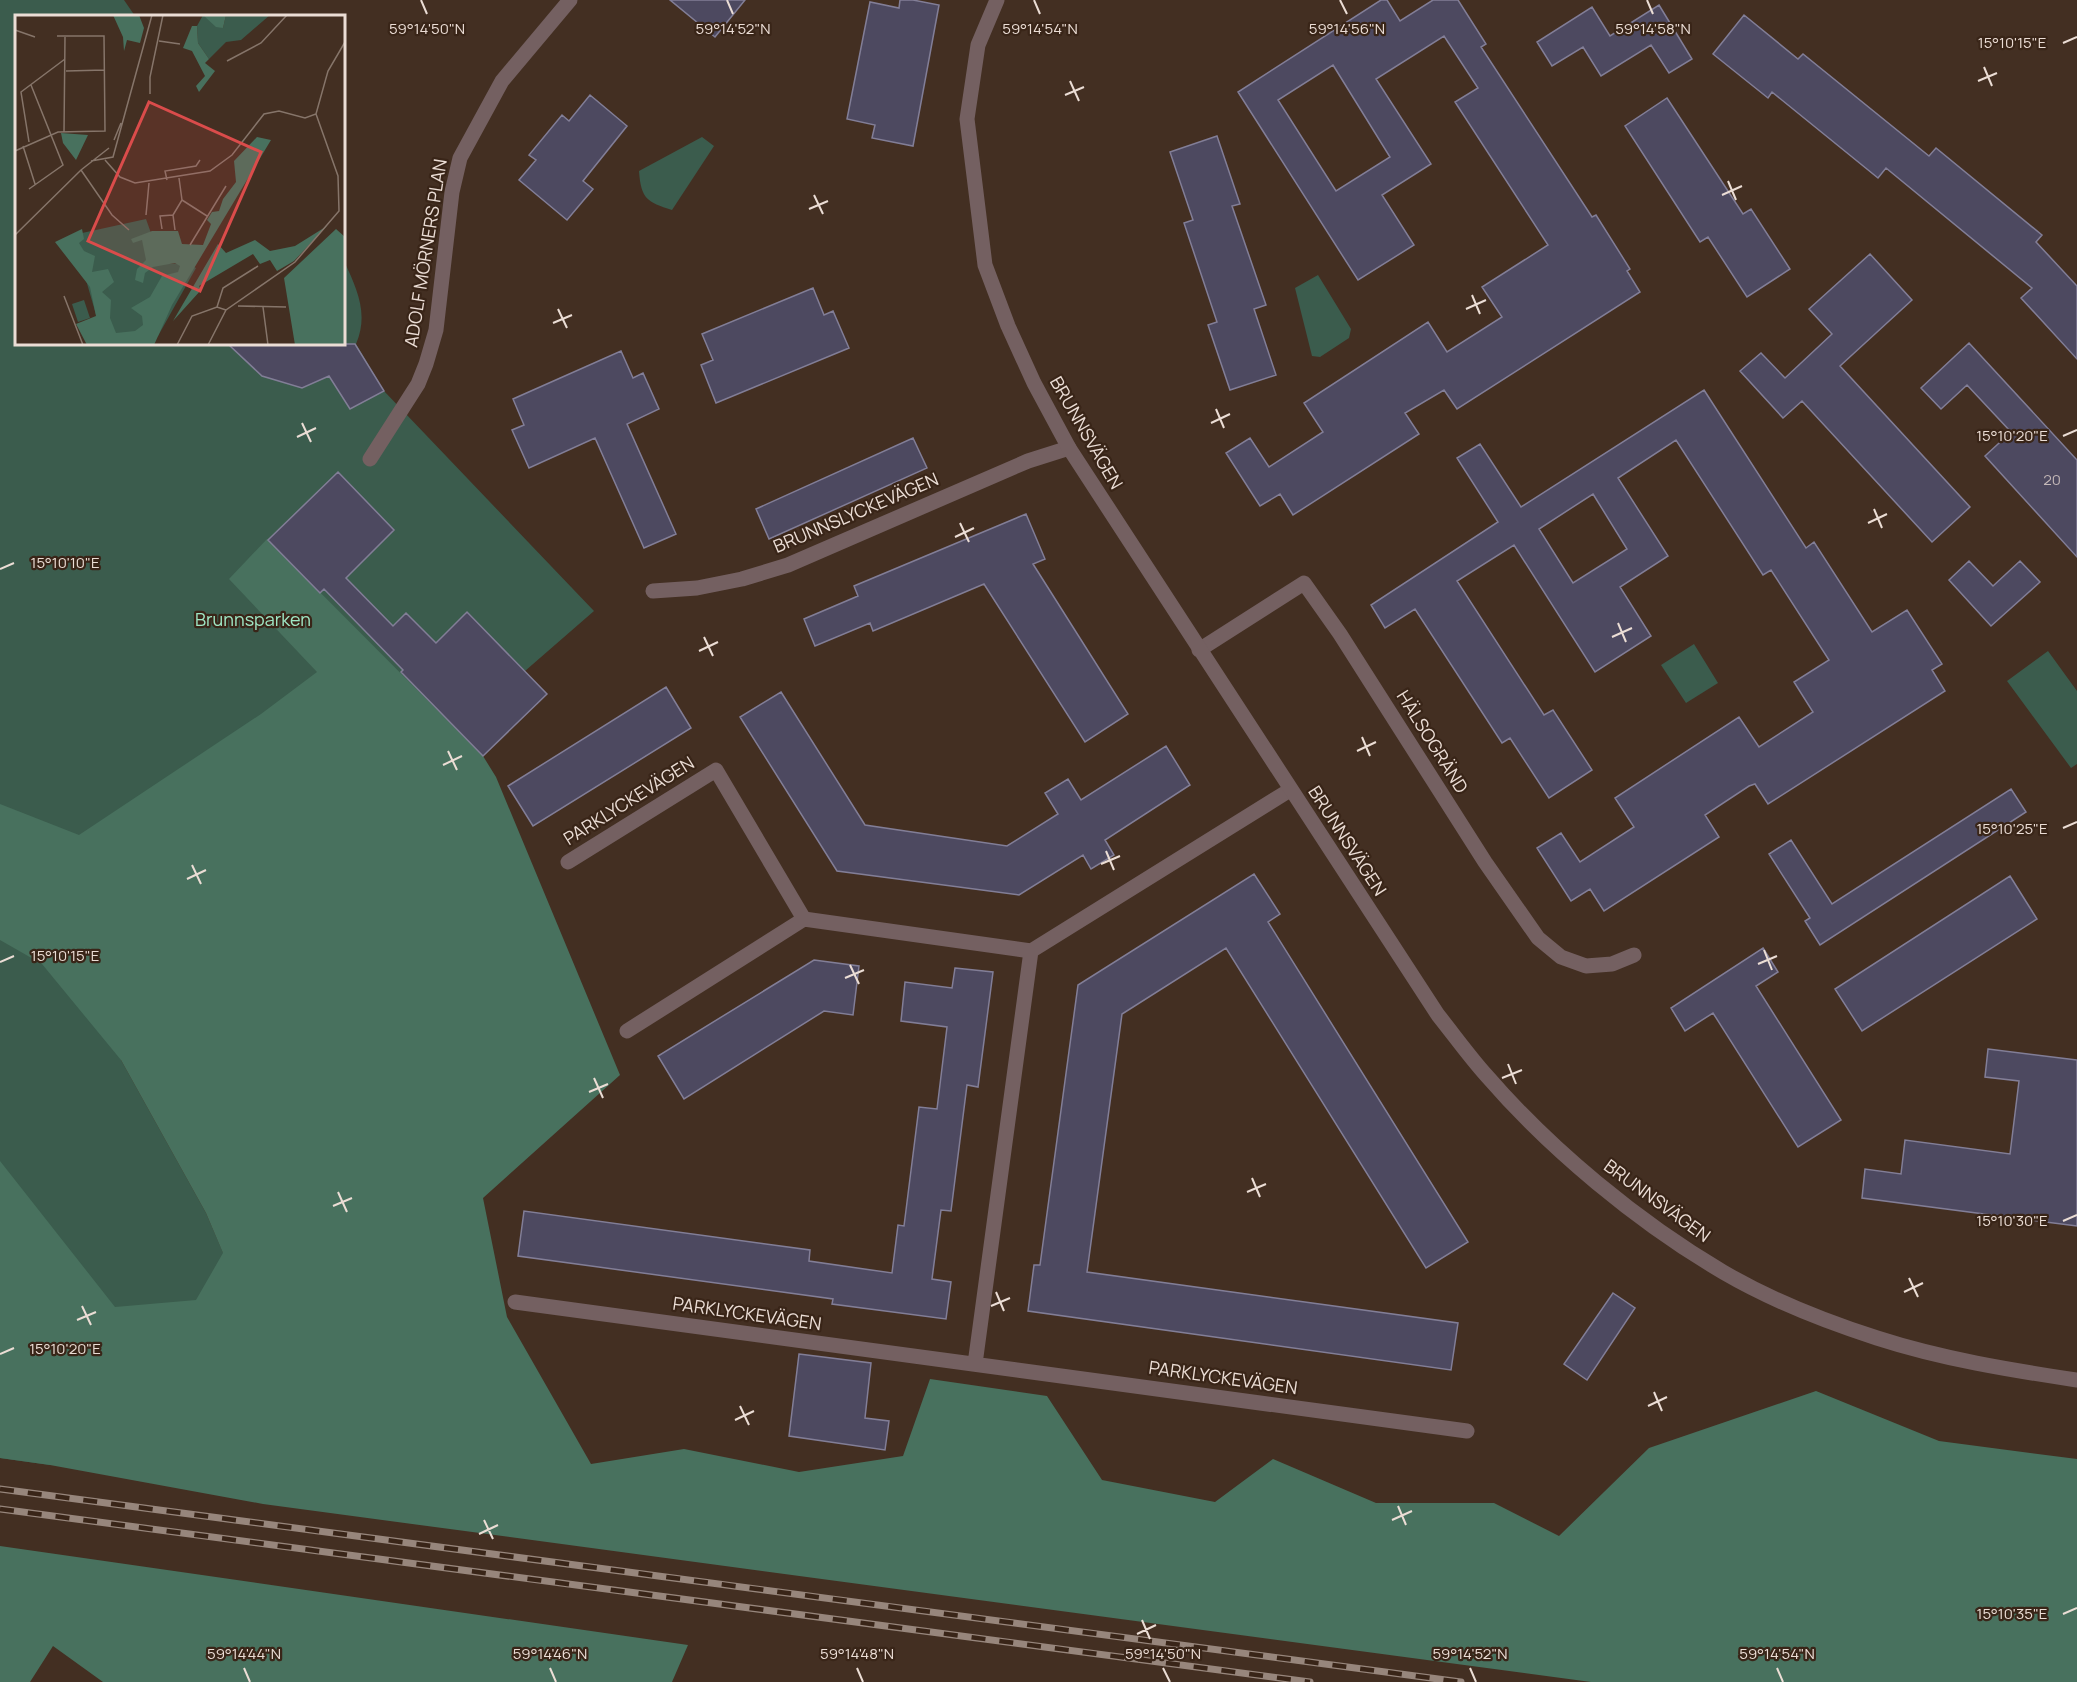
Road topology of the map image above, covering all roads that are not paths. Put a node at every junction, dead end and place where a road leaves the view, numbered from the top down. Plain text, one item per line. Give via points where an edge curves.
1 (570, 0) edge
2 (997, 0) edge
3 (1069, 448) junction
4 (370, 459) dead end
5 (653, 591) dead end
6 (1199, 650) junction
7 (1290, 790) junction
8 (568, 862) dead end
9 (804, 919) junction
10 (1031, 951) junction
11 (1634, 955) dead end
12 (627, 1031) dead end
13 (515, 1302) dead end
14 (975, 1364) junction
15 (2077, 1380) edge
16 (1467, 1431) dead end

1 - 4 street, ADOLF MÖRNERS PLAN via 502,81 460,158 452,192 436,330 426,364 418,384
2 - 3 street, BRUNNSVÄGEN via 978,45 967,119 986,265 1008,326
3 - 5 street, BRUNNSLYCKEVÄGEN via 1028,461 788,565 697,588
3 - 6 street, BRUNNSVÄGEN
6 - 7 street, BRUNNSVÄGEN
6 - 11 street, HÄLSOGRÄND via 1304,583 1538,938 1561,957 1586,966 1612,964
7 - 10 street
7 - 15 street, BRUNNSVÄGEN via 1438,1015 1486,1076 1559,1150 1644,1220 1723,1272 1838,1324 1930,1353
8 - 9 street, PARKLYCKEVÄGEN via 716,770
9 - 10 street
9 - 12 street
10 - 14 street
13 - 14 street, PARKLYCKEVÄGEN
14 - 16 street, PARKLYCKEVÄGEN

